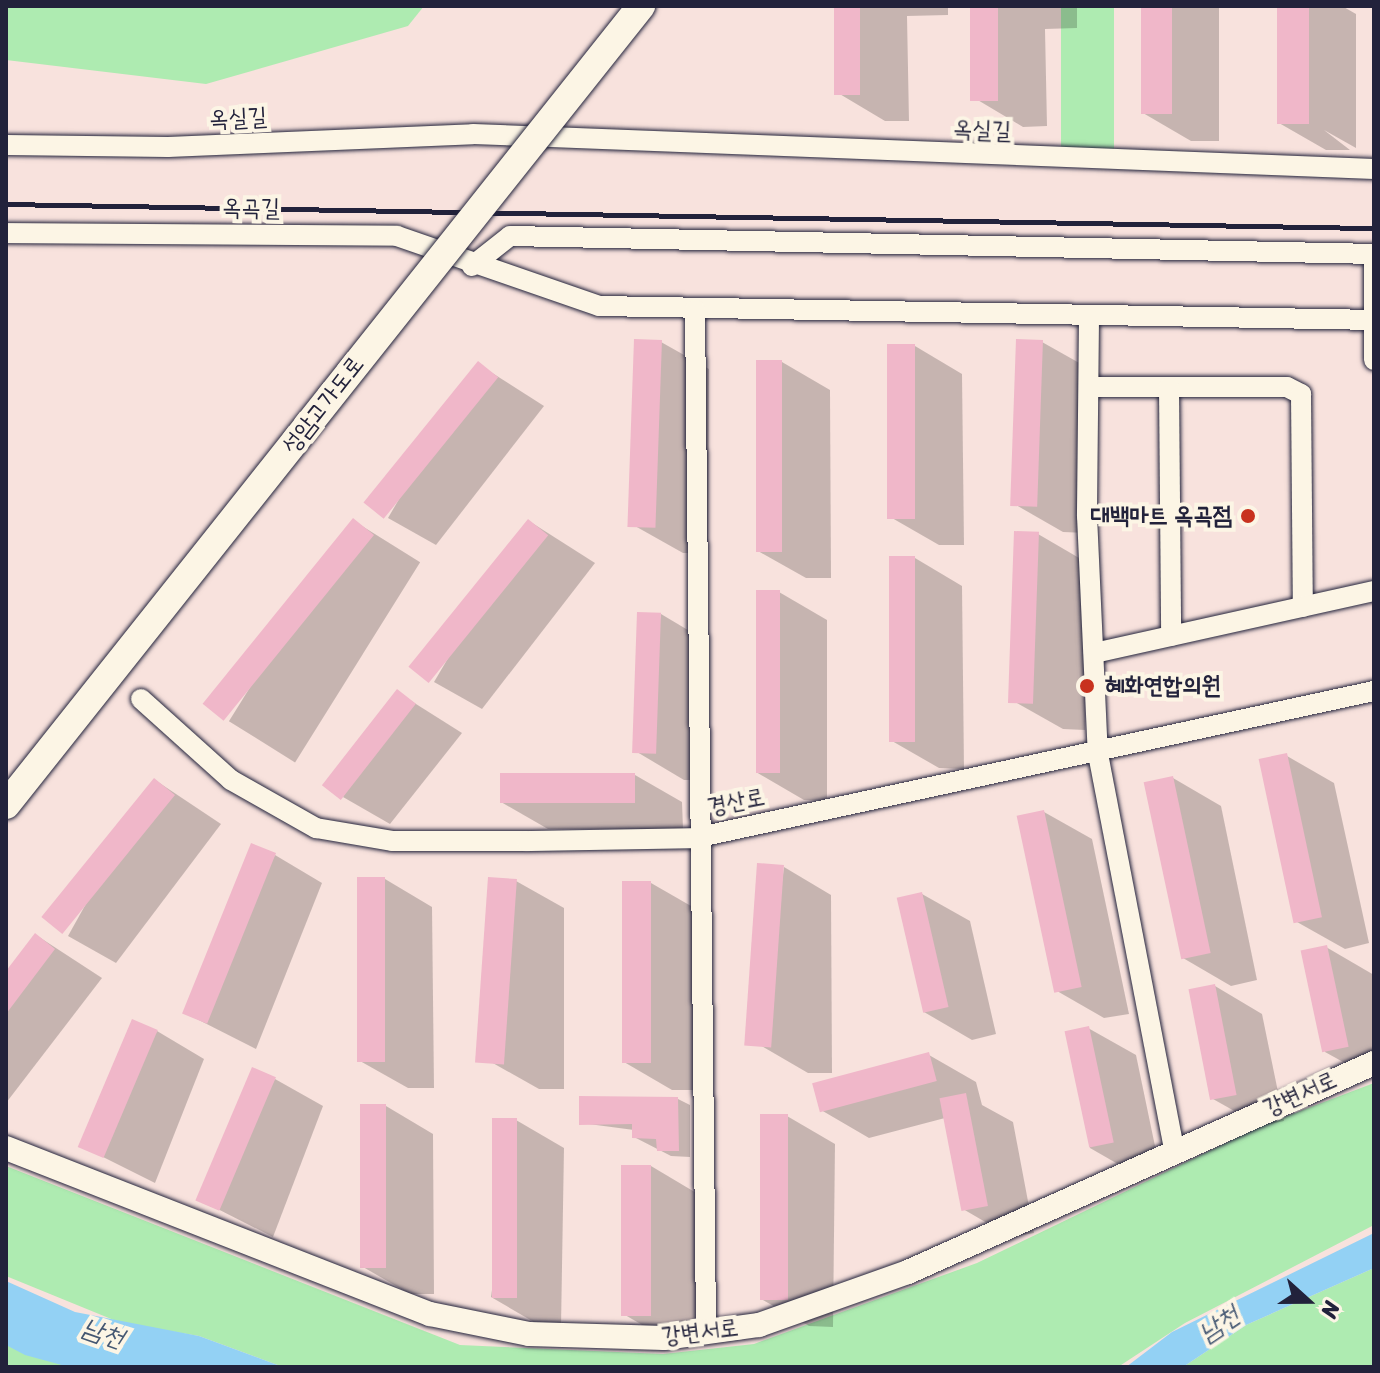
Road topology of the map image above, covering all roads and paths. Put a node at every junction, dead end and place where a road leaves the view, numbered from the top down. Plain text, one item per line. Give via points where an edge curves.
1 (641, 6) edge
2 (6, 145) edge
3 (1374, 169) edge
4 (6, 233) edge
5 (1374, 254) edge
6 (480, 270) junction
7 (695, 310) junction
8 (1089, 319) junction
9 (1373, 320) edge
10 (1374, 360) edge
11 (1089, 387) junction
12 (1169, 387) junction
13 (1374, 591) edge
14 (1303, 607) junction
15 (1171, 636) junction
16 (1094, 653) junction
17 (1374, 691) edge
18 (141, 699) dead end
19 (1098, 754) junction
20 (6, 805) edge
21 (701, 836) junction
22 (1374, 1063) edge
23 (6, 1148) edge
24 (1175, 1153) junction
25 (706, 1332) junction

1 - 20 main road, 성암고가도로, bridge
2 - 3 street, 옥실길 via 168,147 473,134 588,144
4 - 6 street, 옥곡길 via 397,236
5 - 6 street via 510,236
5 - 9 street
6 - 7 street, 옥곡길 via 573,302
7 - 8 street, 옥곡길
7 - 21 street
8 - 9 street, 옥곡길
8 - 11 street
9 - 10 street
11 - 12 street
11 - 16 street
12 - 14 street via 1287,387 1301,394
12 - 15 street
13 - 14 street
14 - 15 street
15 - 16 street
16 - 19 street
17 - 19 street, 경산로
18 - 21 street, 경산로 via 271,808 338,834 422,841
19 - 21 street, 경산로
19 - 24 street
21 - 25 street
22 - 24 street, 강변서로
23 - 25 street, 강변서로 via 430,1314 576,1337
24 - 25 street, 강변서로 via 908,1272 759,1325

